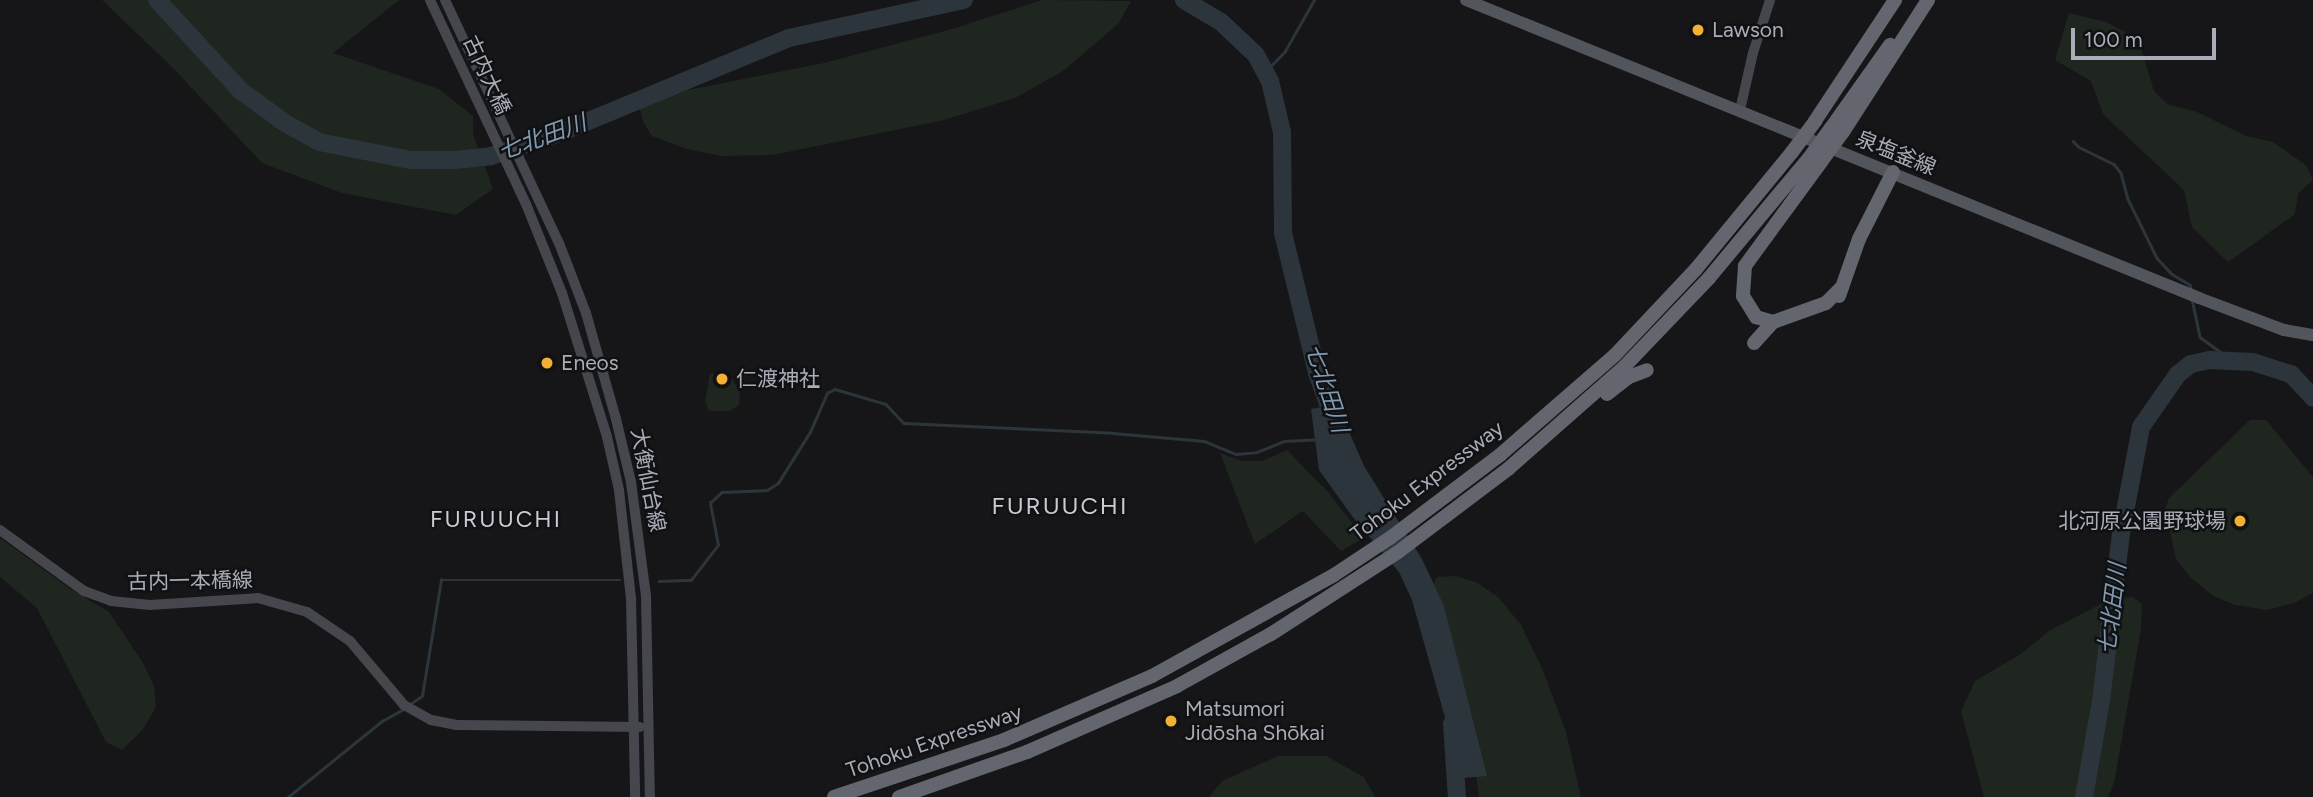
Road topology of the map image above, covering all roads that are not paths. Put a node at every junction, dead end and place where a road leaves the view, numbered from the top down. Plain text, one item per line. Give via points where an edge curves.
1 (430, 0) edge
2 (445, 0) edge
3 (1466, 0) edge
4 (1770, 0) edge
5 (1884, 0) edge
6 (1895, 0) edge
7 (1919, 0) edge
8 (1928, 0) edge
9 (1842, 82) junction
10 (1740, 110) junction
11 (1837, 130) junction
12 (1815, 160) junction
13 (1893, 172) junction
14 (532, 184) joint
15 (519, 190) joint
16 (539, 199) junction
17 (526, 204) junction
18 (1772, 327) junction
19 (2313, 335) edge
20 (1754, 343) dead end
21 (1647, 370) dead end
22 (1508, 468) junction
23 (0, 530) edge
24 (649, 726) junction
25 (635, 727) junction
26 (635, 797) edge
27 (650, 797) edge
28 (834, 797) edge
29 (899, 797) edge

1 - 15 main road, 古内大橋
2 - 14 main road, 古内大橋
3 - 10 main road, 泉塩釜線
4 - 10 main road
5 - 9 highway
6 - 9 highway, Tohoku Expressway
7 - 11 highway, Tohoku Expressway
8 - 11 highway
9 - 28 highway, Tohoku Expressway, bridge via 1696,270 1615,355 1546,418 1459,487 1334,575 1194,654 1101,700 970,753
10 - 13 main road, 泉塩釜線
11 - 12 highway, Tohoku Expressway, bridge
12 - 18 highway via 1745,266 1744,302
12 - 22 highway, Tohoku Expressway via 1667,325
13 - 18 highway via 1842,287 1826,303
13 - 19 main road, 泉塩釜線 via 2199,298 2284,330
14 - 16 main road, 大衡仙台線
15 - 17 main road, 大衡仙台線
16 - 17 main road
16 - 24 main road, 大衡仙台線 via 586,313 631,482 646,596
17 - 25 main road, 大衡仙台線 via 579,342 619,490 631,598
18 - 20 highway
21 - 22 highway via 1629,377
22 - 29 highway, Tohoku Expressway via 1340,590 1271,634 1129,708 1027,752
23 - 25 main road, 古内一本橋線 via 84,591 111,601 162,605 258,598 307,612 350,641 408,708 431,720 456,725
24 - 25 main road, 古内一本橋線
24 - 27 main road, 大衡仙台線
25 - 26 main road, 大衡仙台線

